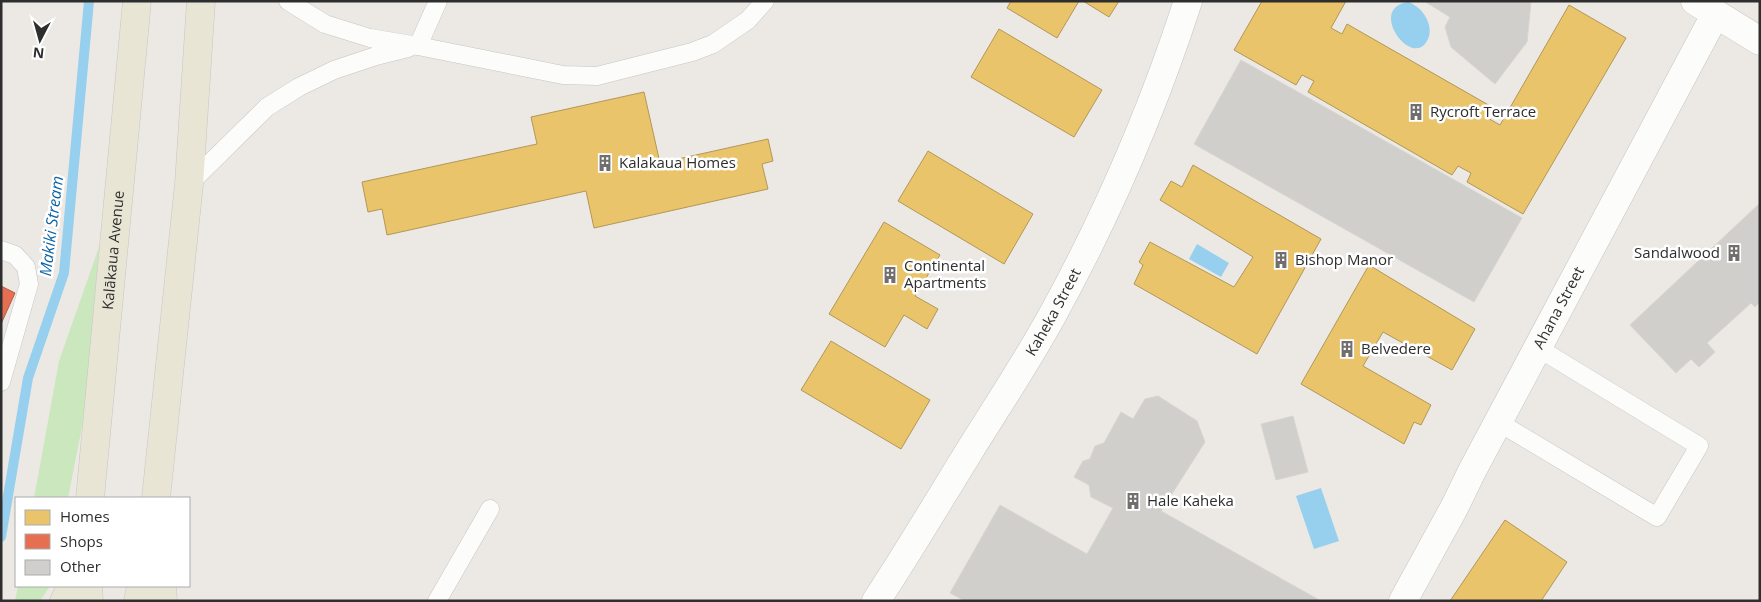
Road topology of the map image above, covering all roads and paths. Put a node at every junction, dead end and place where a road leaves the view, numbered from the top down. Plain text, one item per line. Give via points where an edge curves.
1 (137, 1) edge
2 (201, 1) edge
3 (288, 1) edge
4 (438, 1) edge
5 (765, 1) edge
6 (1188, 1) edge
7 (1705, 8) edge
8 (1760, 41) edge
9 (418, 46) junction
10 (189, 184) junction
11 (1, 250) edge
12 (1538, 348) junction
13 (1, 382) edge
14 (1498, 422) junction
15 (90, 497) edge
16 (156, 497) edge
17 (490, 509) dead end
18 (71, 587) edge
19 (88, 587) edge
20 (141, 587) edge
21 (162, 587) edge
22 (64, 601) edge
23 (89, 601) edge
24 (138, 601) edge
25 (163, 601) edge
26 (437, 601) edge
27 (876, 601) edge
28 (1403, 601) edge

1 - 15 main road, Kalākaua Avenue
2 - 10 main road
3 - 9 lane via 325,24 347,32
4 - 9 lane
5 - 9 lane via 748,20 712,44 597,76 562,75
6 - 27 street, Kaheka Street via 1126,166 1053,314
7 - 8 street
7 - 12 street, Ahana Street
9 - 10 lane via 334,70 300,87 267,107
10 - 16 main road
11 - 13 lane via 15,255 26,266 29,284
12 - 14 street, Ahana Street
12 - 14 lane via 1699,446 1657,517
14 - 28 street, Ahana Street
17 - 26 lane
18 - 22 main road
19 - 23 main road
20 - 24 main road
21 - 25 main road

